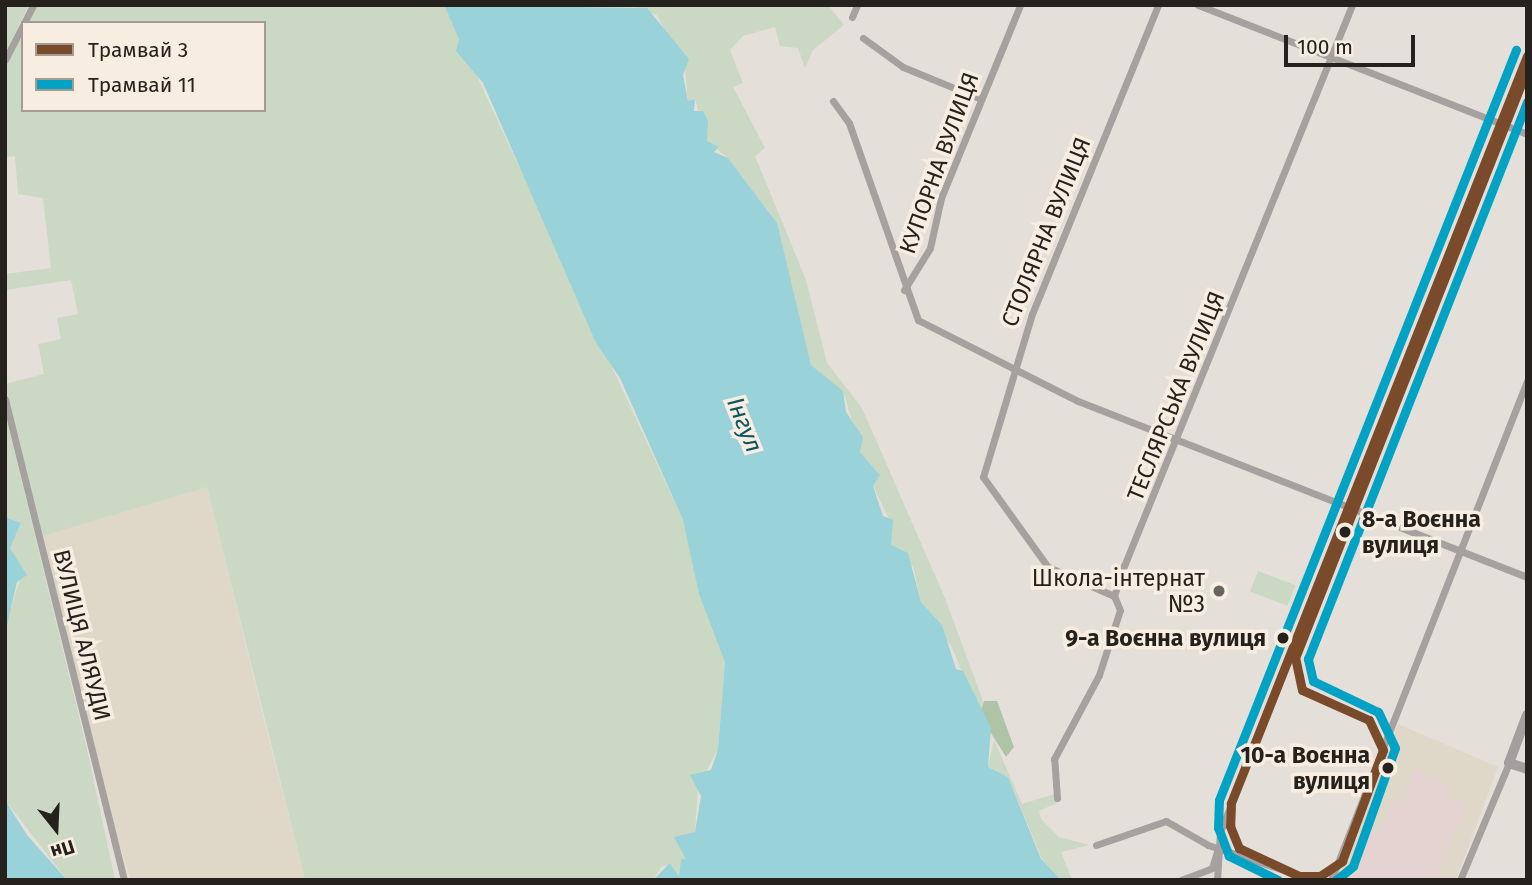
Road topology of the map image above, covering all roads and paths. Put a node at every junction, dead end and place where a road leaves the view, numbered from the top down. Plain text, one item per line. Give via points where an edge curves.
1 (33, 5) edge
2 (857, 5) edge
3 (1020, 5) edge
4 (1158, 5) edge
5 (1198, 5) edge
6 (1352, 5) edge
7 (852, 17) dead end
8 (25, 21) edge
9 (21, 28) edge
10 (863, 38) dead end
11 (1331, 57) junction
12 (5, 60) edge
13 (1527, 62) edge
14 (981, 100) junction
15 (833, 101) dead end
16 (1501, 127) junction
17 (1527, 134) edge
18 (904, 290) junction
19 (1016, 374) junction
20 (1527, 381) edge
21 (5, 399) edge
22 (1176, 440) junction
23 (1350, 510) junction
24 (1461, 550) junction
25 (1527, 577) edge
26 (1114, 596) junction
27 (1527, 715) edge
28 (1509, 763) junction
29 (1527, 769) edge
30 (1058, 798) dead end
31 (1219, 844) junction
32 (1096, 845) dead end
33 (124, 880) edge
34 (1181, 880) edge
35 (1217, 880) edge
36 (1314, 880) edge
37 (1331, 880) edge
38 (1460, 880) edge

1 - 8 street
2 - 7 street
3 - 14 street, КУПОРНА ВУЛИЦЯ
4 - 19 street, СТОЛЯРНА ВУЛИЦЯ via 1032,314
5 - 11 street
6 - 11 street, ТЕСЛЯРСЬКА ВУЛИЦЯ
9 - 12 street
10 - 14 street via 904,67
11 - 16 street
11 - 22 street, ТЕСЛЯРСЬКА ВУЛИЦЯ
13 - 16 street
14 - 18 street, КУПОРНА ВУЛИЦЯ via 941,198 930,248
15 - 18 street via 849,123
16 - 17 street
16 - 23 street
18 - 19 street via 918,320
19 - 22 street
19 - 26 street, СТОЛЯРНА ВУЛИЦЯ via 984,477 1048,567
20 - 24 street
21 - 33 street, ВУЛИЦЯ АЛЯУДИ
22 - 23 street
22 - 26 street, ТЕСЛЯРСЬКА ВУЛИЦЯ
23 - 24 street
23 - 31 street
24 - 25 street
24 - 37 street
26 - 30 street, ТЕСЛЯРСЬКА ВУЛИЦЯ via 1119,610 1099,676 1054,759
27 - 28 street
28 - 29 street
28 - 38 street
31 - 32 street via 1156,821
31 - 34 street via 1212,868
31 - 35 street
31 - 36 street

